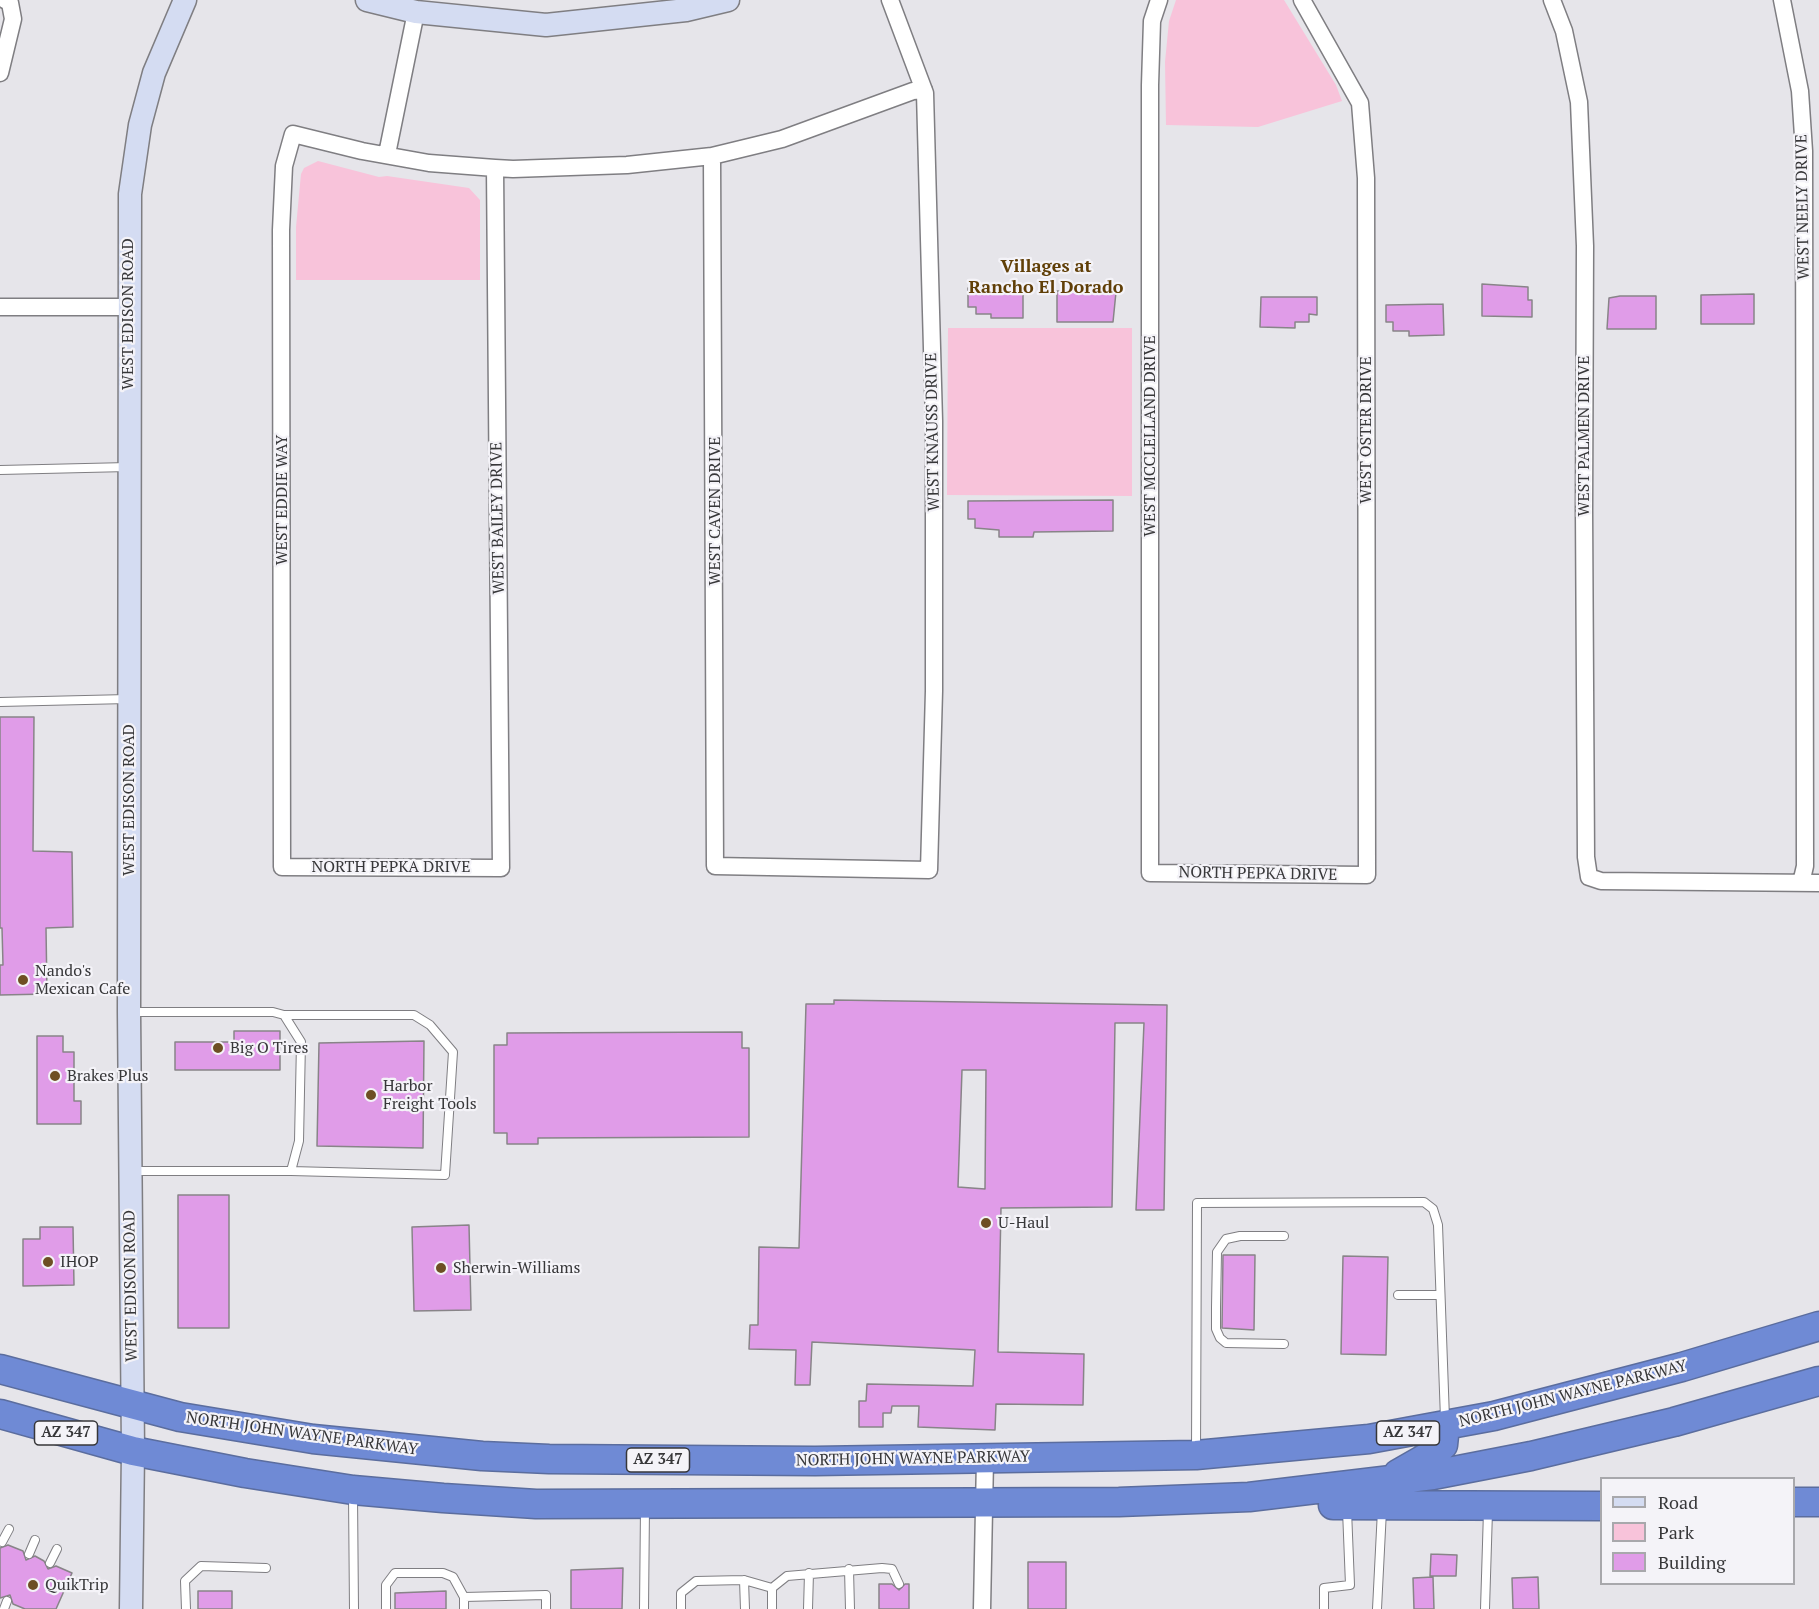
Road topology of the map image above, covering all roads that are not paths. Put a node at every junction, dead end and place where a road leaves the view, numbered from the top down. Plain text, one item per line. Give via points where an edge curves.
1 (185, 0) edge
2 (367, 0) edge
3 (728, 0) edge
4 (890, 0) edge
5 (1159, 0) edge
6 (1302, 0) edge
7 (1552, 0) edge
8 (1782, 0) edge
9 (8, 1) edge
10 (685, 5) edge
11 (416, 12) junction
12 (0, 73) edge
13 (924, 90) junction
14 (387, 154) junction
15 (712, 156) junction
16 (495, 168) junction
17 (0, 307) edge
18 (128, 307) junction
19 (1812, 369) edge
20 (128, 466) junction
21 (0, 470) edge
22 (1812, 607) edge
23 (128, 699) junction
24 (0, 702) edge
25 (715, 866) joint
26 (282, 867) joint
27 (501, 868) joint
28 (1149, 873) joint
29 (1367, 876) joint
30 (1801, 883) junction
31 (1819, 883) edge
32 (129, 1012) junction
33 (284, 1015) junction
34 (130, 1171) junction
35 (291, 1171) junction
36 (1284, 1236) dead end
37 (1398, 1295) dead end
38 (1439, 1295) junction
39 (1819, 1326) edge
40 (1284, 1344) dead end
41 (0, 1369) edge
42 (1819, 1381) edge
43 (132, 1405) junction
44 (0, 1414) edge
45 (1445, 1426) junction
46 (133, 1451) junction
47 (1196, 1455) junction
48 (833, 1459) junction
49 (984, 1459) junction
50 (353, 1490) junction
51 (1383, 1493) junction
52 (1795, 1502) edge
53 (1819, 1502) edge
54 (1089, 1503) junction
55 (645, 1504) junction
56 (739, 1504) junction
57 (984, 1504) junction
58 (1347, 1504) junction
59 (1488, 1505) junction
60 (1600, 1506) edge
61 (9, 1528) dead end
62 (35, 1540) dead end
63 (2, 1542) dead end
64 (57, 1549) dead end
65 (29, 1554) dead end
66 (50, 1563) dead end
67 (266, 1568) dead end
68 (849, 1569) junction
69 (809, 1573) junction
70 (744, 1580) junction
71 (899, 1584) dead end
72 (772, 1588) junction
73 (464, 1597) junction
74 (131, 1609) edge
75 (186, 1609) edge
76 (354, 1609) edge
77 (386, 1609) edge
78 (464, 1609) edge
79 (546, 1609) edge
80 (644, 1609) edge
81 (681, 1609) edge
82 (745, 1609) edge
83 (772, 1609) edge
84 (808, 1609) edge
85 (850, 1609) edge
86 (982, 1609) edge
87 (1324, 1609) edge
88 (1377, 1609) edge
89 (1485, 1609) edge

1 - 18 street, WEST EDISON ROAD via 154,73 140,125 130,194
2 - 11 street
3 - 10 street
4 - 13 street, WEST KNAUSS DRIVE
5 - 28 street, WEST MCCLELLAND DRIVE via 1152,21 1150,85
6 - 29 street, WEST OSTER DRIVE via 1360,103 1365,167
7 - 30 street, WEST PALMEN DRIVE via 1564,31 1580,102 1585,246 1589,877 1601,881
8 - 19 street, WEST NEELY DRIVE via 1801,101
9 - 12 street via 13,19
10 - 11 street via 546,25
11 - 14 street
13 - 15 street via 782,139
13 - 25 street, WEST KNAUSS DRIVE via 934,421 934,691 928,870
14 - 16 street via 429,163
14 - 26 street, WEST EDDIE WAY via 293,134 284,166
15 - 16 street via 627,165
15 - 25 street, WEST CAVEN DRIVE
16 - 27 street, WEST BAILEY DRIVE
17 - 18 street
18 - 20 street, WEST EDISON ROAD
19 - 22 street, WEST NEELY DRIVE
20 - 21 lane
20 - 23 street, WEST EDISON ROAD
22 - 30 street, WEST NEELY DRIVE via 1805,866
23 - 24 lane
23 - 32 street, WEST EDISON ROAD
26 - 27 street, NORTH PEPKA DRIVE
28 - 29 street, NORTH PEPKA DRIVE
30 - 31 street
32 - 33 lane
32 - 34 street, WEST EDISON ROAD
33 - 35 lane via 301,1042 299,1141
33 - 35 lane via 414,1015 430,1025 453,1052 445,1175
34 - 35 lane
34 - 43 street, WEST EDISON ROAD
36 - 40 lane via 1240,1236 1221,1244 1217,1252 1216,1307 1216,1329 1226,1343
37 - 38 lane
38 - 45 lane
38 - 47 lane via 1438,1225 1433,1209 1424,1202 1197,1203
39 - 45 highway, NORTH JOHN WAYNE PARKWAY / AZ 347 via 1568,1399
41 - 43 highway, NORTH JOHN WAYNE PARKWAY / AZ 347
42 - 51 highway, AZ 347 via 1674,1422
43 - 46 street, WEST EDISON ROAD
43 - 48 highway, NORTH JOHN WAYNE PARKWAY / AZ 347 via 292,1436 426,1452 549,1459
44 - 46 highway, AZ 347
45 - 47 highway, NORTH JOHN WAYNE PARKWAY / AZ 347 via 1369,1439
45 - 51 highway via 1443,1445
46 - 50 highway, AZ 347
46 - 74 street, WEST EDISON ROAD
47 - 49 highway, NORTH JOHN WAYNE PARKWAY / AZ 347
48 - 49 highway, NORTH JOHN WAYNE PARKWAY / AZ 347
48 - 56 highway via 814,1479
49 - 57 street
50 - 55 highway, AZ 347 via 536,1504
50 - 76 lane
51 - 54 highway, AZ 347
51 - 58 highway
51 - 59 highway
51 - 88 lane
52 - 53 highway
54 - 57 highway, AZ 347
54 - 58 highway via 1130,1512 1167,1514
55 - 56 highway, AZ 347
55 - 80 lane
56 - 57 highway, AZ 347
57 - 86 street
58 - 87 lane via 1350,1585 1324,1588
59 - 60 highway
59 - 89 lane
61 - 63 lane
62 - 65 lane
64 - 66 lane
67 - 75 lane via 201,1566 185,1581
68 - 69 lane
68 - 71 lane via 892,1569
68 - 85 lane
69 - 72 lane via 787,1576
69 - 84 lane
70 - 72 lane
70 - 81 lane via 696,1581 681,1593
70 - 82 lane
72 - 83 lane
73 - 77 lane via 453,1577 443,1573 394,1573 386,1585
73 - 78 lane
73 - 79 lane via 546,1595

